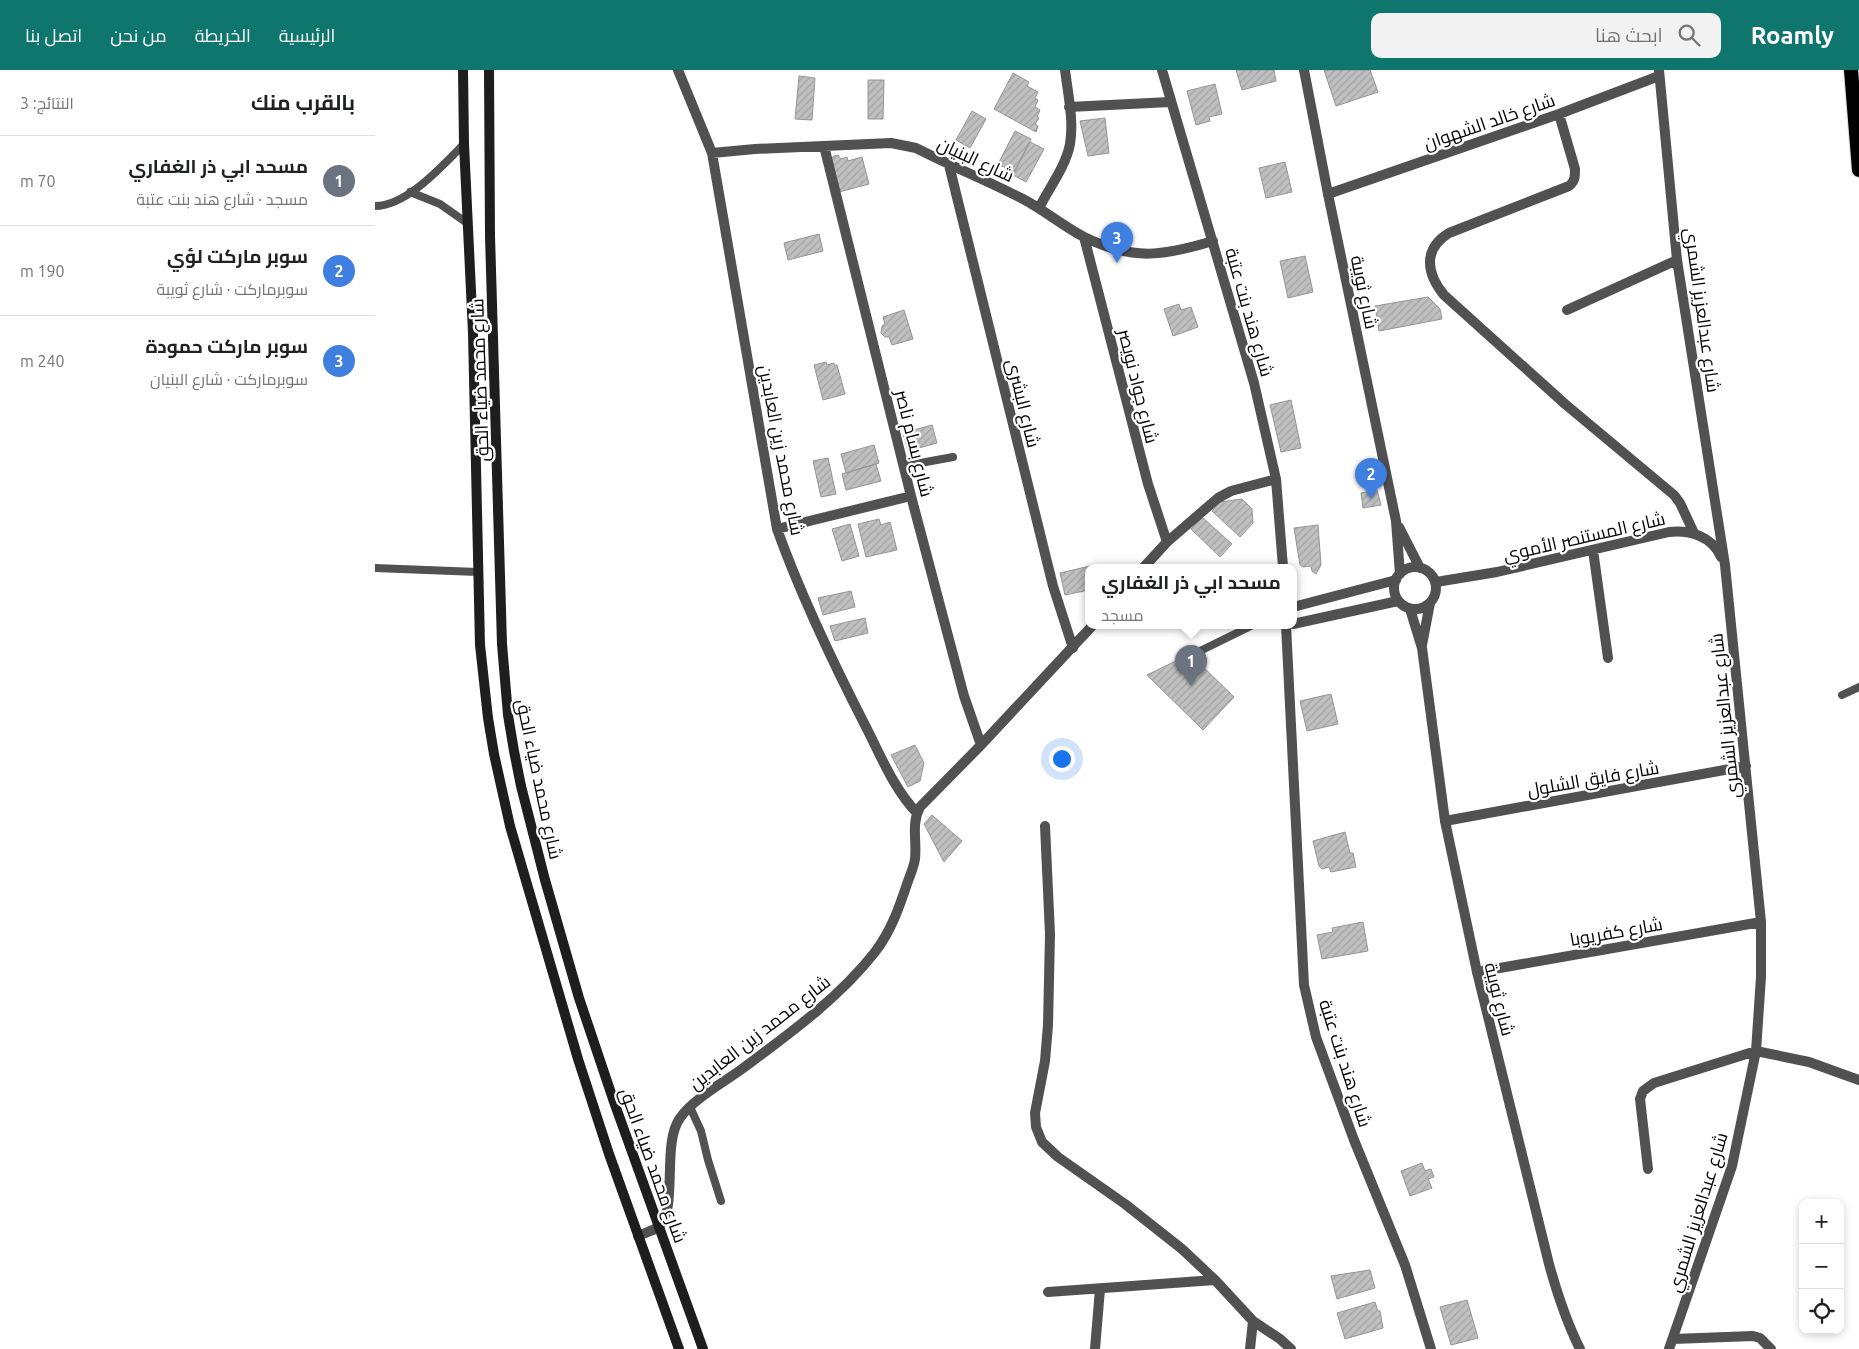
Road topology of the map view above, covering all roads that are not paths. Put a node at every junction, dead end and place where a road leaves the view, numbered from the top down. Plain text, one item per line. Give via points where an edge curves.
1 (463, 70) edge
2 (489, 70) edge
3 (678, 70) edge
4 (1065, 70) edge
5 (1162, 70) edge
6 (1305, 70) edge
7 (1851, 70) edge
8 (1659, 73) edge
9 (1170, 102) junction
10 (1069, 107) junction
11 (1559, 114) junction
12 (464, 144) junction
13 (824, 146) junction
14 (711, 152) junction
15 (949, 165) junction
16 (1859, 170) edge
17 (410, 192) junction
18 (1328, 194) junction
19 (375, 206) edge
20 (1039, 208) junction
21 (467, 223) junction
22 (1084, 237) junction
23 (1213, 241) junction
24 (1677, 260) junction
25 (1567, 310) dead end
26 (953, 456) dead end
27 (904, 466) junction
28 (1276, 479) junction
29 (911, 496) junction
30 (1396, 521) junction
31 (777, 529) junction
32 (1694, 533) junction
33 (1167, 542) junction
34 (1593, 550) junction
35 (1147, 564) edge
36 (1283, 564) edge
37 (1725, 565) junction
38 (375, 568) edge
39 (1420, 568) junction
40 (478, 572) junction
41 (1398, 577) junction
42 (1436, 582) junction
43 (1398, 601) junction
44 (1431, 603) junction
45 (1297, 606) edge
46 (1410, 609) junction
47 (1297, 623) edge
48 (1090, 629) edge
49 (1245, 629) edge
50 (1289, 629) edge
51 (1073, 648) junction
52 (1422, 648) junction
53 (1200, 651) dead end
54 (1608, 658) dead end
55 (1859, 687) edge
56 (1842, 695) dead end
57 (981, 746) junction
58 (1746, 766) junction
59 (917, 812) junction
60 (1445, 822) junction
61 (1045, 826) dead end
62 (1761, 922) junction
63 (1477, 972) junction
64 (1755, 1051) junction
65 (1859, 1080) edge
66 (690, 1106) junction
67 (1648, 1169) dead end
68 (721, 1200) dead end
69 (659, 1227) junction
70 (638, 1236) junction
71 (1215, 1280) junction
72 (1100, 1288) junction
73 (1048, 1292) dead end
74 (1253, 1321) junction
75 (1671, 1344) edge
76 (679, 1349) edge
77 (703, 1349) edge
78 (1095, 1349) edge
79 (1250, 1349) edge
80 (1291, 1349) edge
81 (1431, 1349) edge
82 (1580, 1349) edge
83 (1771, 1349) edge

1 - 12 main road, شارع محمد ضياء الحق
2 - 69 main road, شارع محمد ضياء الحق via 490,236 502,644 509,715 521,786 562,939 598,1056
3 - 14 street, شارع محمد زين العابدين
4 - 10 street
5 - 9 street, شارع هند بنت عتبة
6 - 18 street, شارع ثويبة
7 - 16 highway
8 - 11 street, شارع خالد الشهوان
8 - 24 street, شارع عبدالعزيز الشمري
9 - 10 street
9 - 23 street, شارع هند بنت عتبة
10 - 20 street via 1071,136 1067,154
11 - 18 street, شارع خالد الشهوان
11 - 32 street via 1575,169 1573,183 1442,237 1430,257 1433,278 1444,295 1565,404 1674,495
12 - 17 lane
12 - 21 main road, شارع محمد ضياء الحق
13 - 14 street, شارع البنيان
13 - 15 street, شارع البنيان via 891,142 916,148
13 - 27 street, شارع بسام ناصر
14 - 31 street, شارع محمد زين العابدين
15 - 20 street, شارع البنيان
15 - 51 street, شارع البشرى via 1051,577
17 - 19 lane via 387,205
17 - 21 lane via 440,204
18 - 30 street, شارع ثويبة
20 - 22 street, شارع البنيان
21 - 40 main road, شارع محمد ضياء الحق via 473,333
22 - 23 street, شارع البنيان via 1125,252 1144,255 1164,254
22 - 33 street, شارع جواد نويصر via 1148,484
23 - 28 street, شارع هند بنت عتبة via 1254,383
24 - 25 street
24 - 37 street, شارع عبدالعزيز الشمري
26 - 27 lane
27 - 29 street, شارع بسام ناصر
28 - 33 street via 1218,498
28 - 36 street, شارع هند بنت عتبة
29 - 31 street
29 - 57 street, شارع بسام ناصر via 964,696
30 - 39 street, شارع ثويبة
30 - 41 street, شارع ثويبة
31 - 59 street, شارع محمد زين العابدين via 841,678 899,790
32 - 34 street, شارع المستنصر الأموي via 1669,532
32 - 37 street via 1718,551
33 - 35 street
34 - 42 street, شارع المستنصر الأموي
34 - 54 street
37 - 58 street, شارع عبدالعزيز الشمري
38 - 40 lane
39 - 41 street via 1406,569
39 - 42 street
40 - 70 main road, شارع محمد ضياء الحق via 483,682 501,790 558,993
41 - 43 street via 1394,587
41 - 45 street
42 - 44 street via 1435,597
43 - 46 street
43 - 47 street
44 - 46 street via 1417,610
44 - 52 street, شارع ثويبة
46 - 52 street, شارع ثويبة
48 - 51 street
49 - 53 lane
50 - 81 street, شارع هند بنت عتبة via 1304,985 1316,1037 1405,1265
51 - 57 street
52 - 60 street, شارع ثويبة
55 - 56 lane
57 - 59 street
58 - 60 street, شارع فايق الشلول
58 - 62 street, شارع عبدالعزيز الشمري
59 - 66 street, شارع محمد زين العابدين via 913,868 892,924 875,952 807,1019
60 - 63 street, شارع ثويبة
61 - 71 street via 1050,934 1048,1007 1036,1127 1042,1142 1058,1157 1153,1225
62 - 63 street, شارع كفريوبا
62 - 64 street, شارع عبدالعزيز الشمري via 1761,977
63 - 82 street, شارع ثويبة via 1558,1297
64 - 65 street via 1809,1062
64 - 67 street via 1654,1083 1643,1092 1640,1099
64 - 75 street, شارع عبدالعزيز الشمري via 1732,1166
66 - 68 lane via 701,1131
66 - 69 street, شارع محمد زين العابدين via 679,1119 673,1135 668,1205
69 - 70 street
69 - 77 main road, شارع محمد ضياء الحق
70 - 76 main road, شارع محمد ضياء الحق
71 - 72 street
71 - 74 street
72 - 73 street
72 - 78 street
74 - 79 street
74 - 80 street
75 - 83 street via 1753,1336

